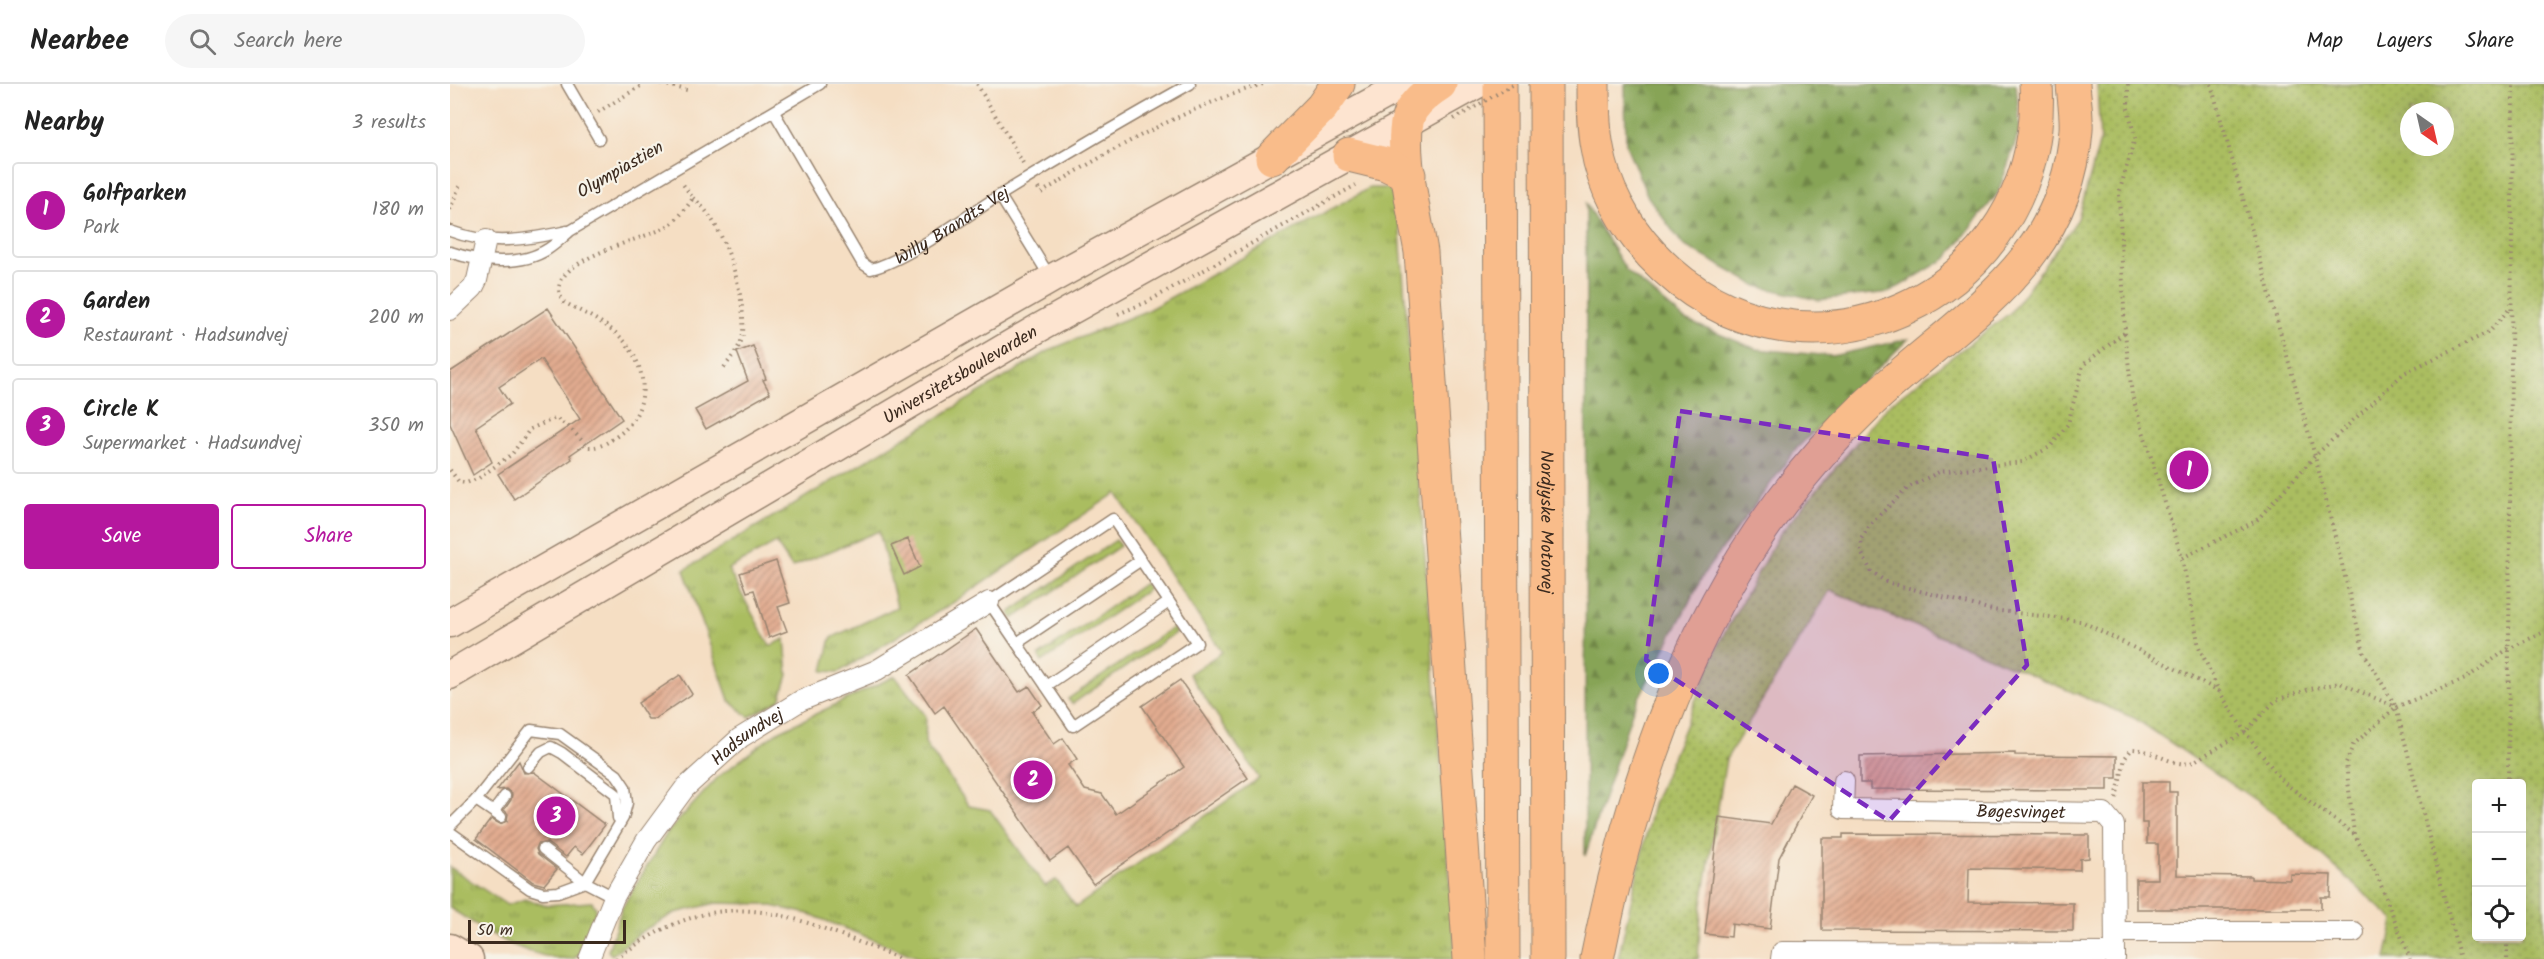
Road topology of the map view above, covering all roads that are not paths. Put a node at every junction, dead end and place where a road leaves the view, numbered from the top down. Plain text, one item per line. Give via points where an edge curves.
1 (567, 84) edge
2 (820, 84) edge
3 (1190, 84) edge
4 (1338, 84) edge
5 (1500, 84) edge
6 (1546, 84) edge
7 (1593, 84) edge
8 (2036, 84) edge
9 (2073, 84) edge
10 (1430, 97) edge
11 (774, 111) junction
12 (599, 139) dead end
13 (1349, 155) junction
14 (1272, 158) junction
15 (1409, 175) junction
16 (1000, 196) junction
17 (450, 231) edge
18 (570, 231) junction
19 (484, 250) junction
20 (450, 252) edge
21 (1051, 279) junction
22 (450, 310) edge
23 (1141, 560) junction
24 (989, 602) junction
25 (1169, 602) junction
26 (450, 623) edge
27 (1017, 643) junction
28 (450, 675) edge
29 (1046, 686) junction
30 (528, 767) dead end
31 (1844, 781) dead end
32 (506, 796) dead end
33 (476, 800) junction
34 (450, 826) edge
35 (616, 830) junction
36 (450, 832) edge
37 (543, 849) dead end
38 (585, 882) junction
39 (614, 897) junction
40 (2115, 932) junction
41 (2354, 932) dead end
42 (450, 948) edge
43 (2115, 956) edge
44 (469, 959) edge
45 (590, 959) edge
46 (1470, 959) edge
47 (1503, 959) edge
48 (1548, 959) edge
49 (1597, 959) edge
50 (1781, 959) edge

1 - 12 lane
2 - 11 lane
3 - 16 lane, Willy Brandts Vej
4 - 14 highway via 1322,107
5 - 47 highway
6 - 48 highway, Nordjyske Motorvej
7 - 8 highway via 1597,148 1612,196 1637,239 1671,275 1712,303 1758,321 1807,328 1856,324 1904,310 1947,285 1983,251 2011,210 2030,165 2038,116
9 - 49 highway via 2076,129 2070,173 2039,245 2003,287 1866,406 1823,453 1780,503 1713,613 1668,708 1639,788 1612,882
10 - 13 main road, Universitetsboulevarden
10 - 14 main road, Universitetsboulevarden
10 - 15 highway via 1405,150
11 - 16 lane, Willy Brandts Vej via 862,263 871,269 881,267
11 - 18 lane
13 - 15 highway via 1386,164
13 - 28 main road, Universitetsboulevarden via 1037,329
14 - 21 main road, Universitetsboulevarden
15 - 46 highway via 1421,252
16 - 21 lane
17 - 19 lane
18 - 19 lane
18 - 19 lane via 547,250 530,257 507,260
19 - 20 lane
19 - 22 street via 473,288
21 - 26 main road, Universitetsboulevarden
23 - 24 lane via 1113,519
23 - 25 lane
23 - 27 lane
24 - 27 lane
24 - 39 street, Hadsundvej via 877,670 800,701 740,738 685,788 646,841
25 - 29 lane
25 - 29 lane via 1197,643 1178,656 1073,726
27 - 29 lane
30 - 35 lane via 551,747 562,753 615,794 619,812
31 - 40 street, Bøgesvinget via 1843,809 2104,813 2114,825
32 - 33 lane via 498,814
33 - 34 lane
33 - 35 lane via 531,730 560,734 617,775 625,787 627,803
35 - 38 lane
36 - 38 lane via 530,889 558,892
37 - 38 lane
38 - 39 lane
39 - 45 street, Hadsundvej
40 - 41 street
40 - 43 street
42 - 44 main road
43 - 50 street via 1782,952

